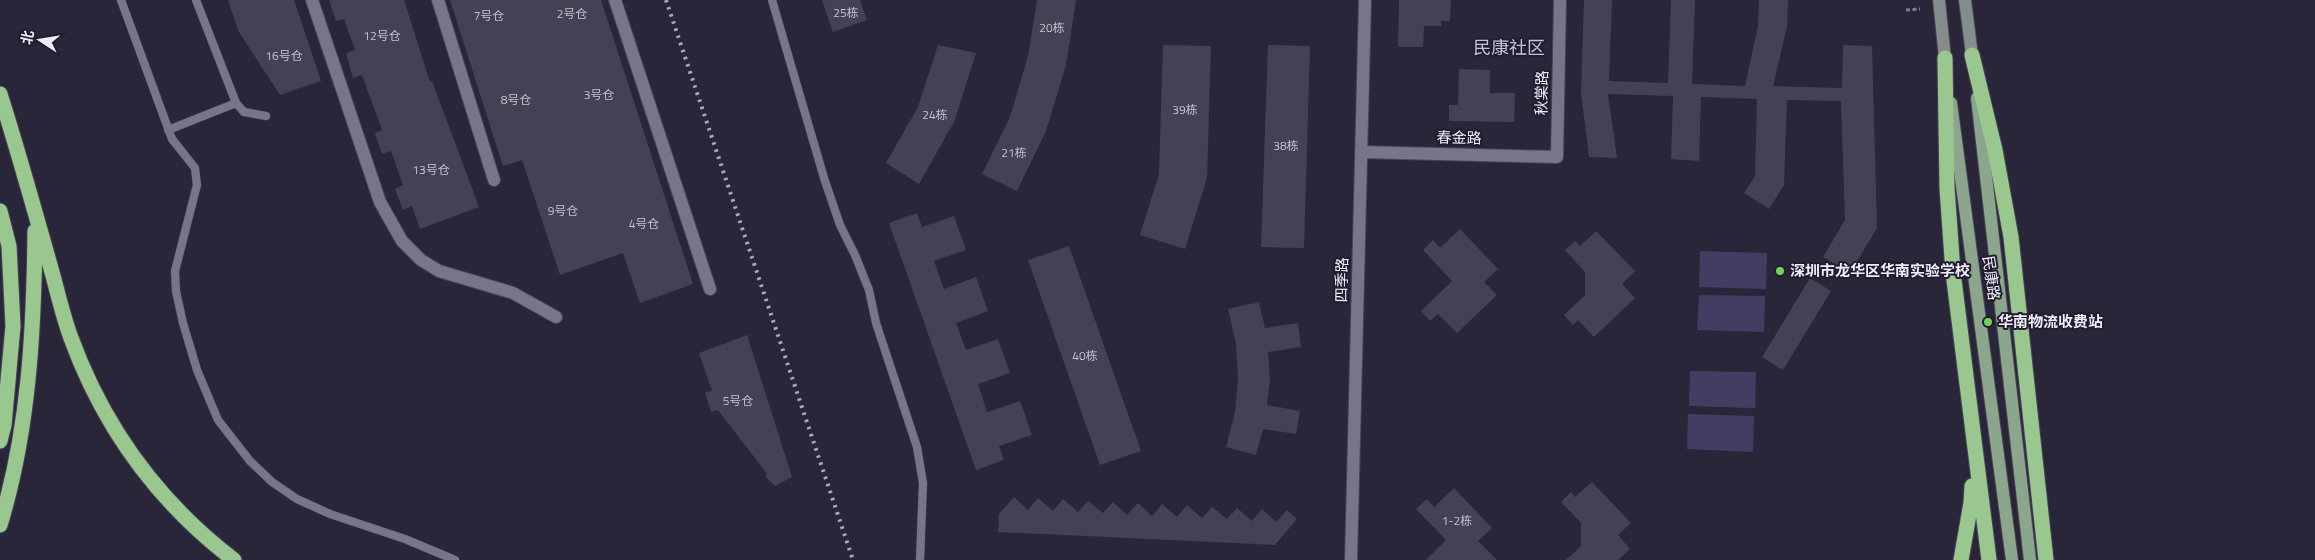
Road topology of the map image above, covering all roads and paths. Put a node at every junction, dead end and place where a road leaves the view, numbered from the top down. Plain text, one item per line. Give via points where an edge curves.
1 (121, 0) edge
2 (196, 0) edge
3 (312, 0) edge
4 (438, 0) edge
5 (615, 0) edge
6 (772, 0) edge
7 (1365, 0) edge
8 (1560, 0) edge
9 (1939, 0) edge
10 (1965, 0) edge
11 (1920, 9) dead end
12 (1906, 10) dead end
13 (1972, 55) junction
14 (1945, 58) junction
15 (0, 94) edge
16 (236, 102) junction
17 (266, 116) dead end
18 (168, 130) junction
19 (1361, 152) junction
20 (1556, 156) joint
21 (494, 180) dead end
22 (0, 211) edge
23 (35, 212) junction
24 (710, 289) dead end
25 (556, 317) dead end
26 (0, 441) edge
27 (1974, 447) junction
28 (2037, 478) junction
29 (0, 525) edge
30 (234, 560) edge
31 (455, 560) edge
32 (920, 560) edge
33 (1351, 560) edge
34 (1961, 560) edge
35 (1989, 560) edge
36 (2012, 560) edge
37 (2030, 560) edge
38 (2046, 560) edge
39 (2055, 560) edge

1 - 18 lane
2 - 16 lane
3 - 25 street via 380,202 402,241 421,260 439,271 512,293
4 - 21 street
5 - 24 street
6 - 32 lane via 824,178 840,225 869,290 876,324 917,447 923,483
7 - 19 street, 四季路
8 - 20 street, 秋棠路
9 - 14 main road, 民康路
10 - 13 main road, 民康路
11 - 12 path
13 - 28 highway via 2006,202
13 - 37 main road, 民康路
14 - 27 highway via 1949,230
14 - 36 main road, 民康路
15 - 23 highway
16 - 17 lane via 244,112
16 - 18 lane
18 - 31 lane via 195,168 197,185 175,271 176,291 197,370 218,420 250,461 297,499
19 - 20 street, 春金路
19 - 33 street, 四季路
22 - 26 highway via 9,246 13,326
23 - 29 highway via 33,330 22,436
23 - 30 highway via 71,338 97,395 130,454 167,501
27 - 34 highway via 1971,503
27 - 35 highway
28 - 38 highway
28 - 39 highway

